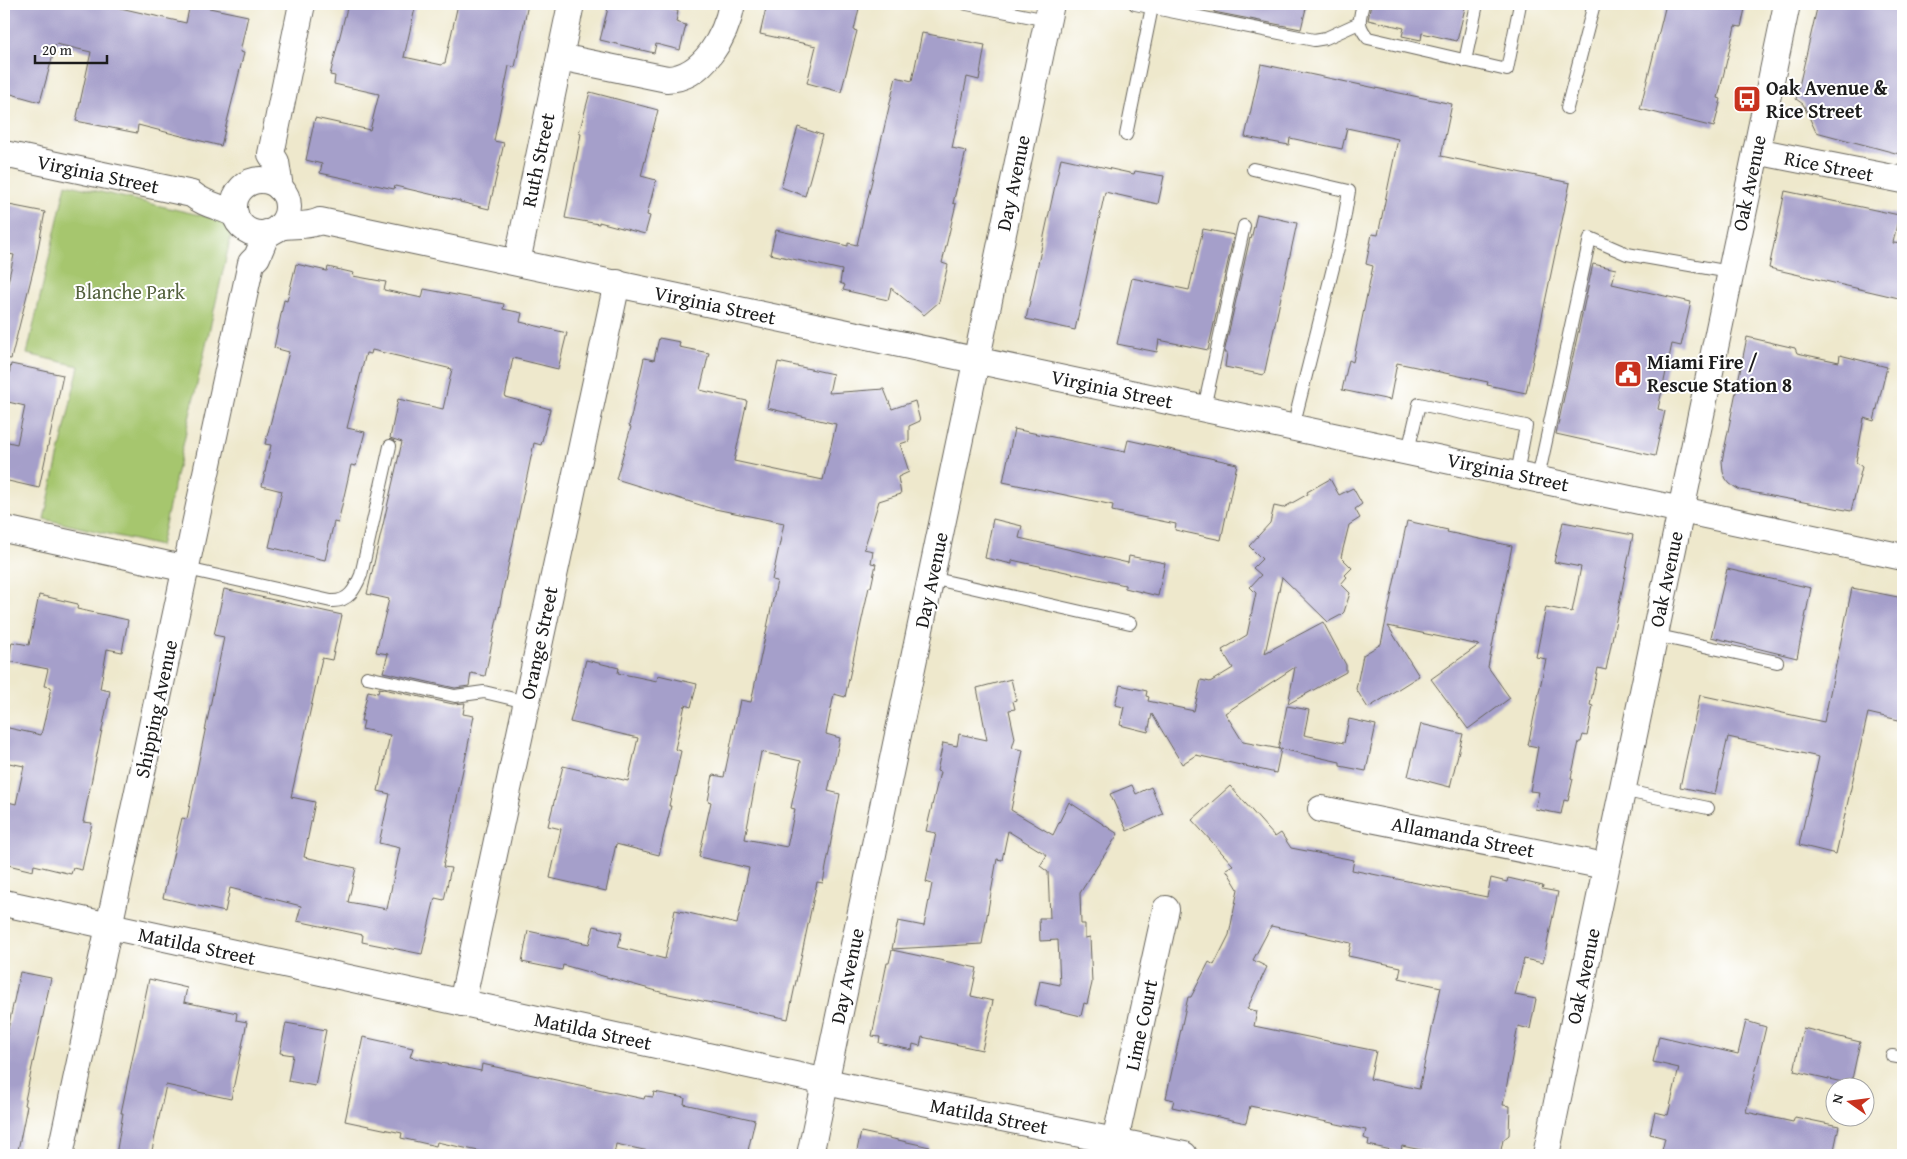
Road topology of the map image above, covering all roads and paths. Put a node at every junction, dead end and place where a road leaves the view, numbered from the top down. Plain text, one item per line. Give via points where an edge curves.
1 (302, 4) edge
2 (571, 4) edge
3 (732, 4) edge
4 (967, 4) edge
5 (1135, 4) edge
6 (1363, 4) edge
7 (1477, 4) edge
8 (1520, 4) edge
9 (1594, 4) edge
10 (1787, 4) edge
11 (1152, 7) junction
12 (1049, 12) edge
13 (1358, 23) junction
14 (560, 58) junction
15 (1465, 60) junction
16 (1567, 108) dead end
17 (1126, 136) dead end
18 (1756, 151) junction
19 (4, 154) edge
20 (271, 154) junction
21 (1253, 169) dead end
22 (1903, 180) edge
23 (247, 185) junction
24 (283, 193) junction
25 (192, 194) junction
26 (239, 220) junction
27 (320, 221) junction
28 (1244, 226) dead end
29 (273, 230) junction
30 (517, 262) junction
31 (251, 263) junction
32 (1730, 272) junction
33 (618, 283) junction
34 (976, 360) junction
35 (1204, 408) junction
36 (1293, 427) junction
37 (390, 446) dead end
38 (1408, 451) junction
39 (1527, 476) junction
40 (1681, 508) junction
41 (4, 529) edge
42 (1903, 556) edge
43 (187, 569) junction
44 (931, 578) junction
45 (1130, 623) dead end
46 (1654, 635) junction
47 (1777, 662) dead end
48 (367, 677) dead end
49 (526, 702) junction
50 (1621, 790) junction
51 (1708, 808) dead end
52 (1321, 809) dead end
53 (1605, 866) junction
54 (4, 903) edge
55 (1166, 909) dead end
56 (109, 926) junction
57 (462, 1003) junction
58 (825, 1081) junction
59 (1115, 1141) junction
60 (60, 1155) edge
61 (810, 1155) edge
62 (1184, 1155) edge
63 (1546, 1155) edge

1 - 20 street
2 - 14 street, Ruth Street
3 - 14 street via 716,46 692,71 676,79
4 - 12 lane
5 - 11 lane
6 - 13 lane
7 - 15 lane
8 - 15 lane via 1507,70
9 - 16 lane
10 - 18 street, Oak Avenue
11 - 13 lane via 1314,40
11 - 17 lane
12 - 34 street, Day Avenue
13 - 15 lane via 1368,38
14 - 30 street, Ruth Street
18 - 22 street, Rice Street
18 - 32 street, Oak Avenue
19 - 25 street, Virginia Street
20 - 23 street via 263,157
20 - 24 street
21 - 36 lane via 1349,191 1342,232
23 - 24 street via 267,181
23 - 25 street, Virginia Street via 200,187
23 - 26 street via 235,200
24 - 27 street, Virginia Street via 316,214
24 - 29 street via 287,213
25 - 26 street, Virginia Street
26 - 29 street via 253,232
26 - 31 street via 245,258
27 - 29 street, Virginia Street via 291,224
27 - 30 street, Virginia Street
28 - 35 lane
29 - 31 street, Shipping Avenue
30 - 33 street, Virginia Street
31 - 43 street, Shipping Avenue
32 - 39 lane via 1627,254 1590,238
32 - 40 street, Oak Avenue
33 - 34 street, Virginia Street
33 - 49 street, Orange Street
34 - 35 street, Virginia Street
34 - 44 street, Day Avenue
35 - 36 street, Virginia Street
36 - 38 street, Virginia Street
37 - 43 lane via 361,574 349,596 331,601
38 - 39 street, Virginia Street
38 - 39 lane via 1419,404 1526,426
39 - 40 street, Virginia Street
40 - 42 street, Virginia Street
40 - 46 street, Oak Avenue
41 - 43 street
43 - 56 street, Shipping Avenue
44 - 45 lane
44 - 58 street, Day Avenue
46 - 47 lane
46 - 50 street, Oak Avenue
48 - 49 lane via 455,696 484,692
49 - 57 street, Orange Street
50 - 51 lane
50 - 53 street, Oak Avenue
52 - 53 street, Allamanda Street
53 - 63 street, Oak Avenue
54 - 56 street, Matilda Street
55 - 59 street, Lime Court
56 - 57 street, Matilda Street
56 - 60 street, Shipping Avenue
57 - 58 street, Matilda Street
58 - 59 street, Matilda Street
58 - 61 street, Day Avenue
59 - 62 street, Matilda Street

